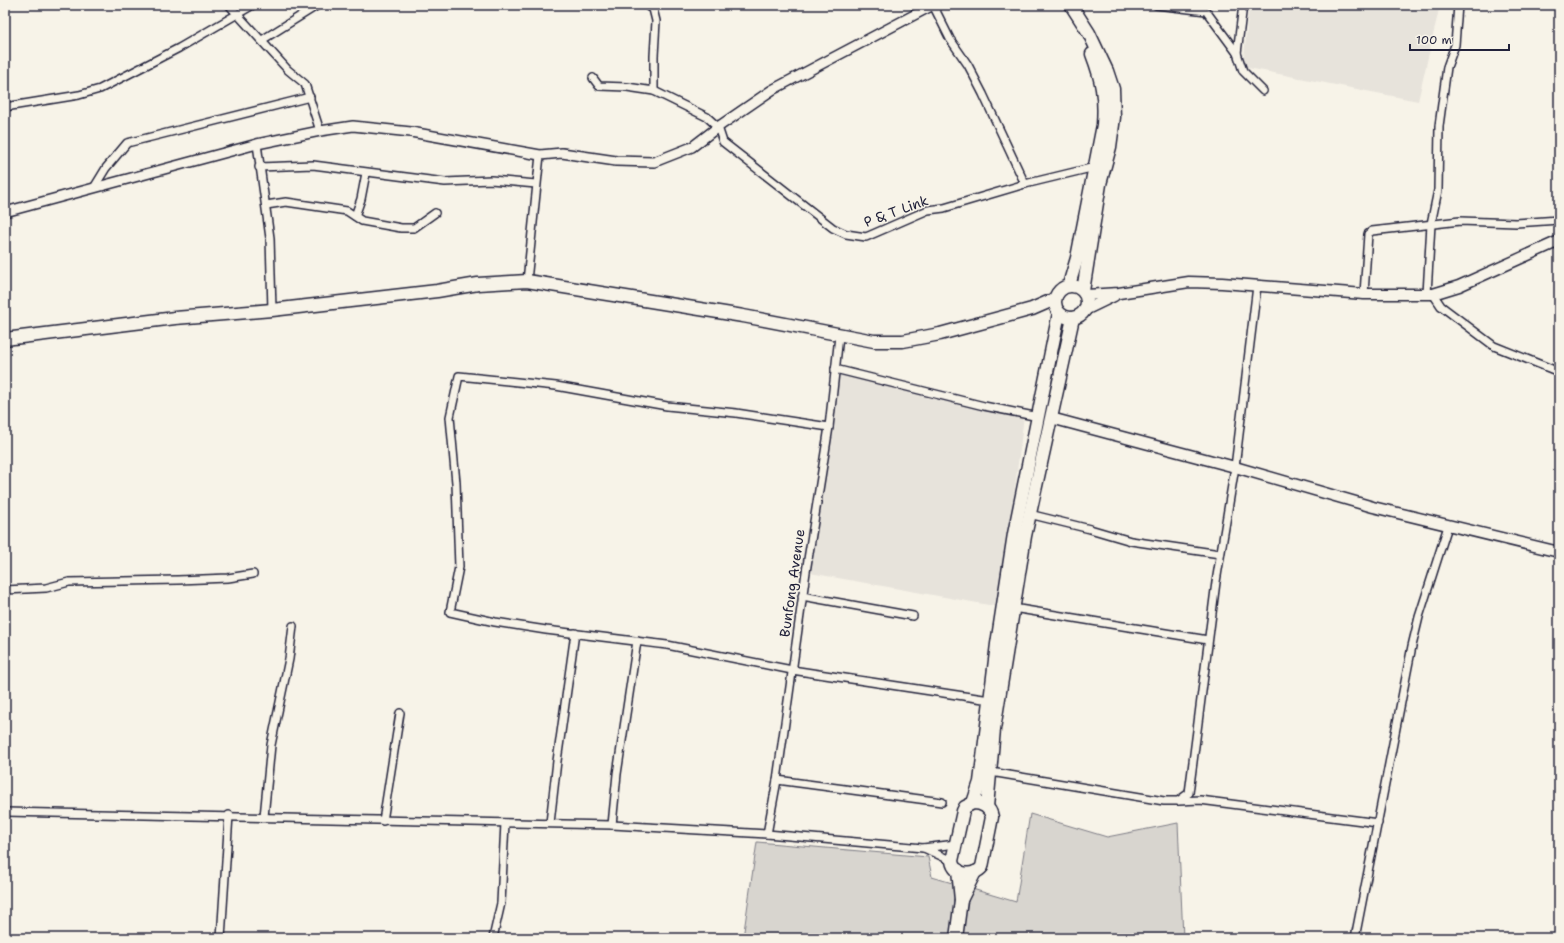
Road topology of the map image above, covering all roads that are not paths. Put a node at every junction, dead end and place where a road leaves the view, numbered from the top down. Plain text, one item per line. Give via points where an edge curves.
1 (230, 5) edge
2 (253, 5) edge
3 (318, 5) edge
4 (646, 5) edge
5 (933, 5) edge
6 (1062, 5) edge
7 (1071, 5) edge
8 (1156, 5) edge
9 (1243, 5) edge
10 (1458, 5) edge
11 (919, 9) edge
12 (237, 15) junction
13 (262, 40) junction
14 (1237, 53) junction
15 (593, 78) dead end
16 (654, 91) junction
17 (1264, 91) dead end
18 (310, 97) junction
19 (5, 107) edge
20 (718, 127) junction
21 (320, 131) junction
22 (257, 144) junction
23 (540, 155) junction
24 (259, 167) junction
25 (1095, 167) junction
26 (366, 173) junction
27 (536, 184) junction
28 (1025, 184) junction
29 (96, 186) junction
30 (266, 205) junction
31 (5, 212) edge
32 (435, 213) dead end
33 (355, 216) junction
34 (1559, 220) edge
35 (1431, 224) junction
36 (1559, 241) edge
37 (527, 281) junction
38 (1069, 286) junction
39 (1257, 286) junction
40 (1085, 293) junction
41 (1119, 293) junction
42 (1364, 294) junction
43 (1430, 294) junction
44 (1057, 307) junction
45 (272, 310) junction
46 (1085, 310) junction
47 (1073, 318) junction
48 (840, 336) junction
49 (5, 339) edge
50 (835, 369) junction
51 (1559, 372) edge
52 (1045, 417) junction
53 (828, 427) junction
54 (1235, 467) junction
55 (1029, 514) junction
56 (1448, 526) junction
57 (1559, 552) edge
58 (1220, 554) junction
59 (254, 574) dead end
60 (5, 590) edge
61 (802, 596) junction
62 (1013, 608) junction
63 (914, 616) dead end
64 (293, 626) dead end
65 (575, 633) junction
66 (1208, 640) junction
67 (637, 641) junction
68 (792, 670) junction
69 (990, 700) junction
70 (400, 713) dead end
71 (991, 772) junction
72 (777, 780) junction
73 (1178, 801) junction
74 (942, 802) dead end
75 (973, 803) junction
76 (987, 807) junction
77 (5, 812) edge
78 (229, 815) junction
79 (264, 817) junction
80 (383, 821) junction
81 (505, 823) junction
82 (550, 823) junction
83 (1378, 823) junction
84 (612, 825) junction
85 (767, 834) junction
86 (956, 844) junction
87 (924, 848) junction
88 (955, 866) junction
89 (975, 872) junction
90 (961, 900) junction
91 (221, 938) edge
92 (493, 938) edge
93 (956, 938) edge
94 (1355, 938) edge

1 - 12 street
2 - 12 street
3 - 13 street
4 - 16 street via 652,9 656,21
5 - 11 street
5 - 28 street via 950,40 968,65 983,94
6 - 25 highway via 1090,51 1102,85 1105,102
7 - 40 highway via 1088,33 1113,88 1114,110 1110,147 1100,184
8 - 14 street via 1206,11
9 - 14 street
10 - 35 street via 1455,45 1447,67 1439,126 1438,190
11 - 20 street via 772,90
12 - 13 street
12 - 19 street via 100,89
13 - 18 street via 288,70 305,84
14 - 17 street via 1243,71
15 - 16 street via 599,86
16 - 20 street via 707,116
18 - 21 street
18 - 29 street via 127,143 106,168
20 - 23 street via 692,147 654,162 616,161 562,153
20 - 28 street, P & T Link via 723,142 833,228 846,234 866,237 928,210 944,208
21 - 22 street
21 - 23 street via 353,126 411,132
22 - 24 street
22 - 29 street
23 - 27 street
24 - 26 street via 313,165
24 - 30 street
25 - 28 street, P & T Link
25 - 38 highway
26 - 27 street via 445,182 491,180
26 - 33 street
27 - 37 street
29 - 31 street
30 - 33 street via 286,202 347,211
30 - 45 street via 270,238
32 - 33 street via 414,228 362,221
34 - 35 street via 1460,221
35 - 42 street via 1372,231 1368,234
35 - 43 street
36 - 43 main road via 1459,286
37 - 45 highway via 478,284
37 - 48 highway via 743,316
38 - 40 highway via 1074,286
38 - 44 highway via 1060,290
39 - 41 main road via 1189,282
39 - 42 main road
39 - 54 street
40 - 41 main road
40 - 46 highway
41 - 46 main road
42 - 43 main road
43 - 51 street via 1441,306 1494,346
44 - 47 highway via 1063,316
44 - 48 highway via 1032,309 940,334 903,341 874,341
44 - 52 highway
45 - 49 highway via 175,318
46 - 47 highway
47 - 52 highway
48 - 50 street, Bunfong Avenue
50 - 52 street via 984,406
50 - 53 street, Bunfong Avenue
52 - 54 main road
52 - 55 highway
52 - 69 highway via 1014,534
53 - 61 street, Bunfong Avenue
53 - 65 street via 667,406 556,386 459,376 450,417 456,483 459,567 450,612 495,622
54 - 56 main road
54 - 58 street
55 - 58 street via 1132,541
55 - 62 highway
56 - 57 main road
56 - 83 street via 1412,646
58 - 66 street
59 - 60 street via 185,580 69,582 46,588
61 - 63 street
61 - 68 street, Bunfong Avenue
62 - 66 street
62 - 71 highway via 994,729
64 - 79 street via 289,659 271,745
65 - 67 street
65 - 82 street
66 - 73 street via 1189,793
67 - 68 street via 694,649
67 - 84 street
68 - 69 street
68 - 72 street, Bunfong Avenue
69 - 75 highway via 980,782
70 - 80 street
71 - 73 street via 1164,801
71 - 76 highway
72 - 74 street
72 - 85 street, Bunfong Avenue
73 - 83 street via 1200,800
75 - 76 highway
75 - 86 highway via 963,811
76 - 89 highway via 992,817 982,867
77 - 78 street
78 - 79 street
78 - 91 street
79 - 80 street
80 - 81 street
81 - 82 street
81 - 92 street via 501,903
82 - 84 street
83 - 94 street
84 - 85 street
85 - 87 street
86 - 87 street
86 - 88 highway
87 - 88 street
88 - 89 highway via 968,874
88 - 90 highway
89 - 90 highway
90 - 93 highway

